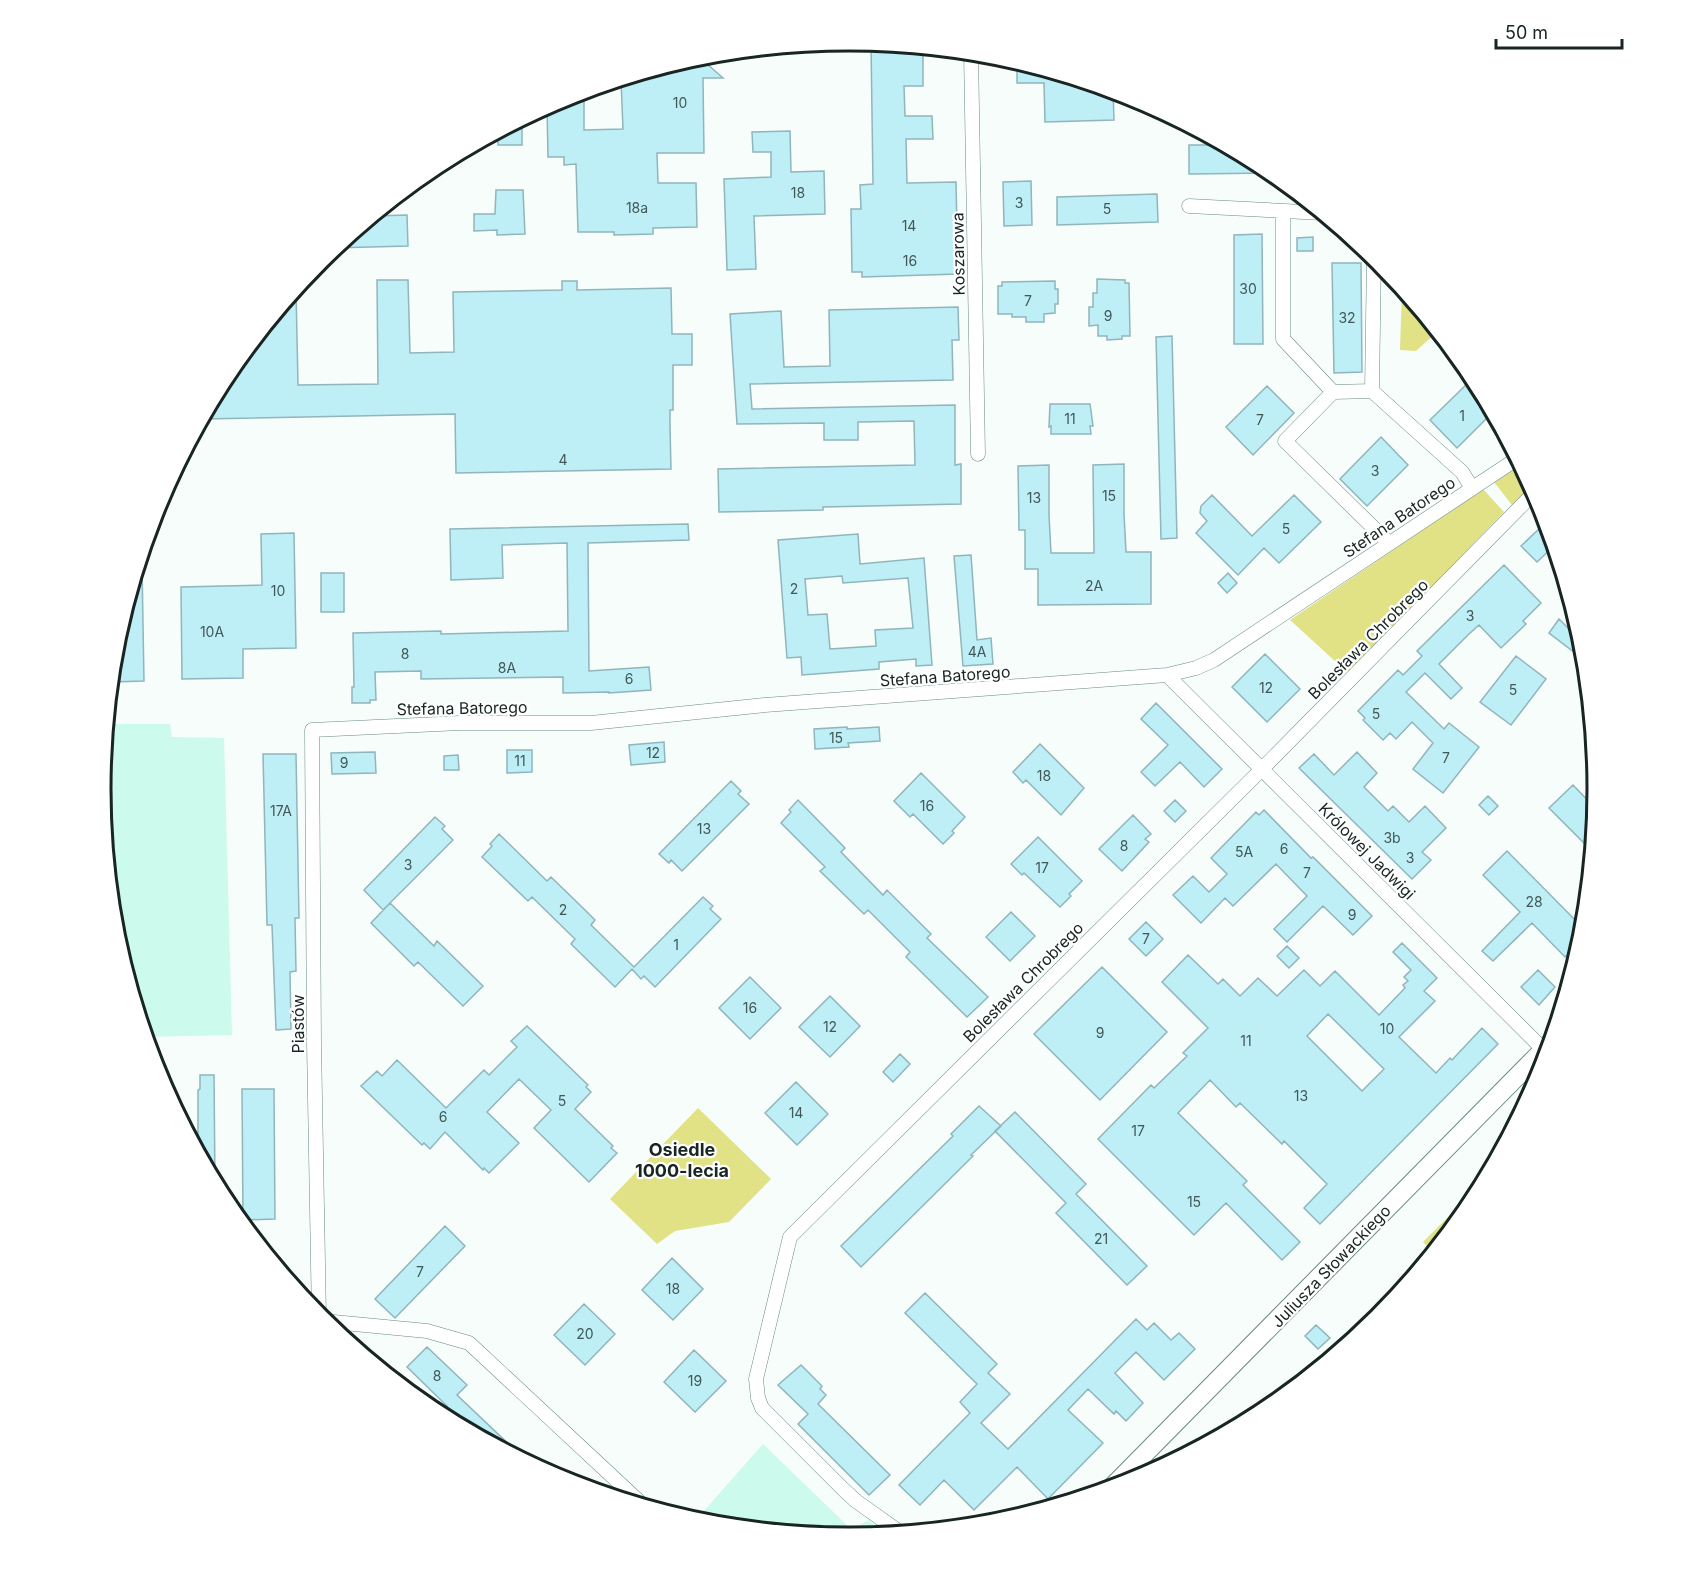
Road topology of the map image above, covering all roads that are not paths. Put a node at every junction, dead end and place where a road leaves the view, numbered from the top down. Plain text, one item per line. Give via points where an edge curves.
1 (971, 61) edge
2 (1189, 206) dead end
3 (1283, 211) junction
4 (1310, 212) edge
5 (1374, 269) edge
6 (1371, 391) junction
7 (1333, 392) junction
8 (978, 454) dead end
9 (1512, 463) edge
10 (1472, 488) junction
11 (1528, 499) edge
12 (1389, 543) junction
13 (1167, 675) junction
14 (312, 730) joint
15 (1261, 770) junction
16 (1543, 1042) edge
17 (1538, 1056) edge
18 (319, 1302) edge
19 (339, 1323) edge
20 (1123, 1476) edge
21 (632, 1495) edge
22 (891, 1526) edge

1 - 8 street, Koszarowa
2 - 3 street
3 - 4 street
3 - 7 street via 1283,339
5 - 6 street
6 - 7 street
6 - 10 street via 1462,472
7 - 12 street via 1285,441
9 - 10 street, Stefana Batorego
10 - 12 street, Stefana Batorego
11 - 15 street, Bolesława Chrobrego
12 - 13 street, Stefana Batorego via 1214,660
13 - 14 street, Stefana Batorego via 765,705 591,723
13 - 15 street, Królowej Jadwigi
14 - 18 street, Piastów
15 - 16 street, Królowej Jadwigi
15 - 22 street, Bolesława Chrobrego via 790,1237 756,1379 758,1398 762,1408 856,1502
17 - 20 street, Juliusza Słowackiego
19 - 21 street via 428,1331 470,1343

